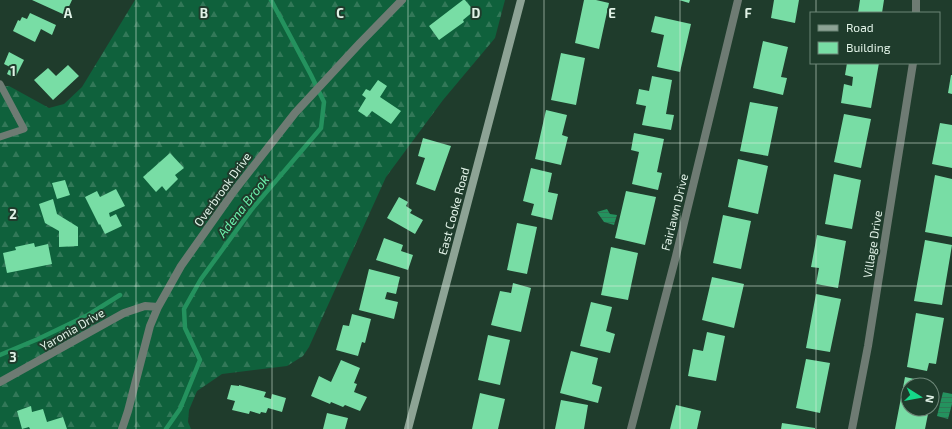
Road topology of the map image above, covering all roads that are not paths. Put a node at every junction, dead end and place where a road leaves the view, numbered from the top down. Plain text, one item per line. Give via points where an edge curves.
1 (402, 0) edge
2 (521, 0) edge
3 (738, 0) edge
4 (916, 0) edge
5 (916, 12) edge
6 (913, 64) edge
7 (0, 84) edge
8 (0, 137) edge
9 (158, 307) junction
10 (0, 382) edge
11 (122, 429) edge
12 (408, 429) edge
13 (631, 429) edge
14 (852, 429) edge

1 - 9 street, Overbrook Drive via 295,113 234,190 181,266
2 - 12 main road, East Cooke Road
3 - 13 street, Fairlawn Drive
4 - 5 street
6 - 14 street, Village Drive via 868,346
7 - 8 lane via 24,129
9 - 10 street, Yaronia Drive via 145,306 124,313
9 - 11 street, Overbrook Drive via 150,326

